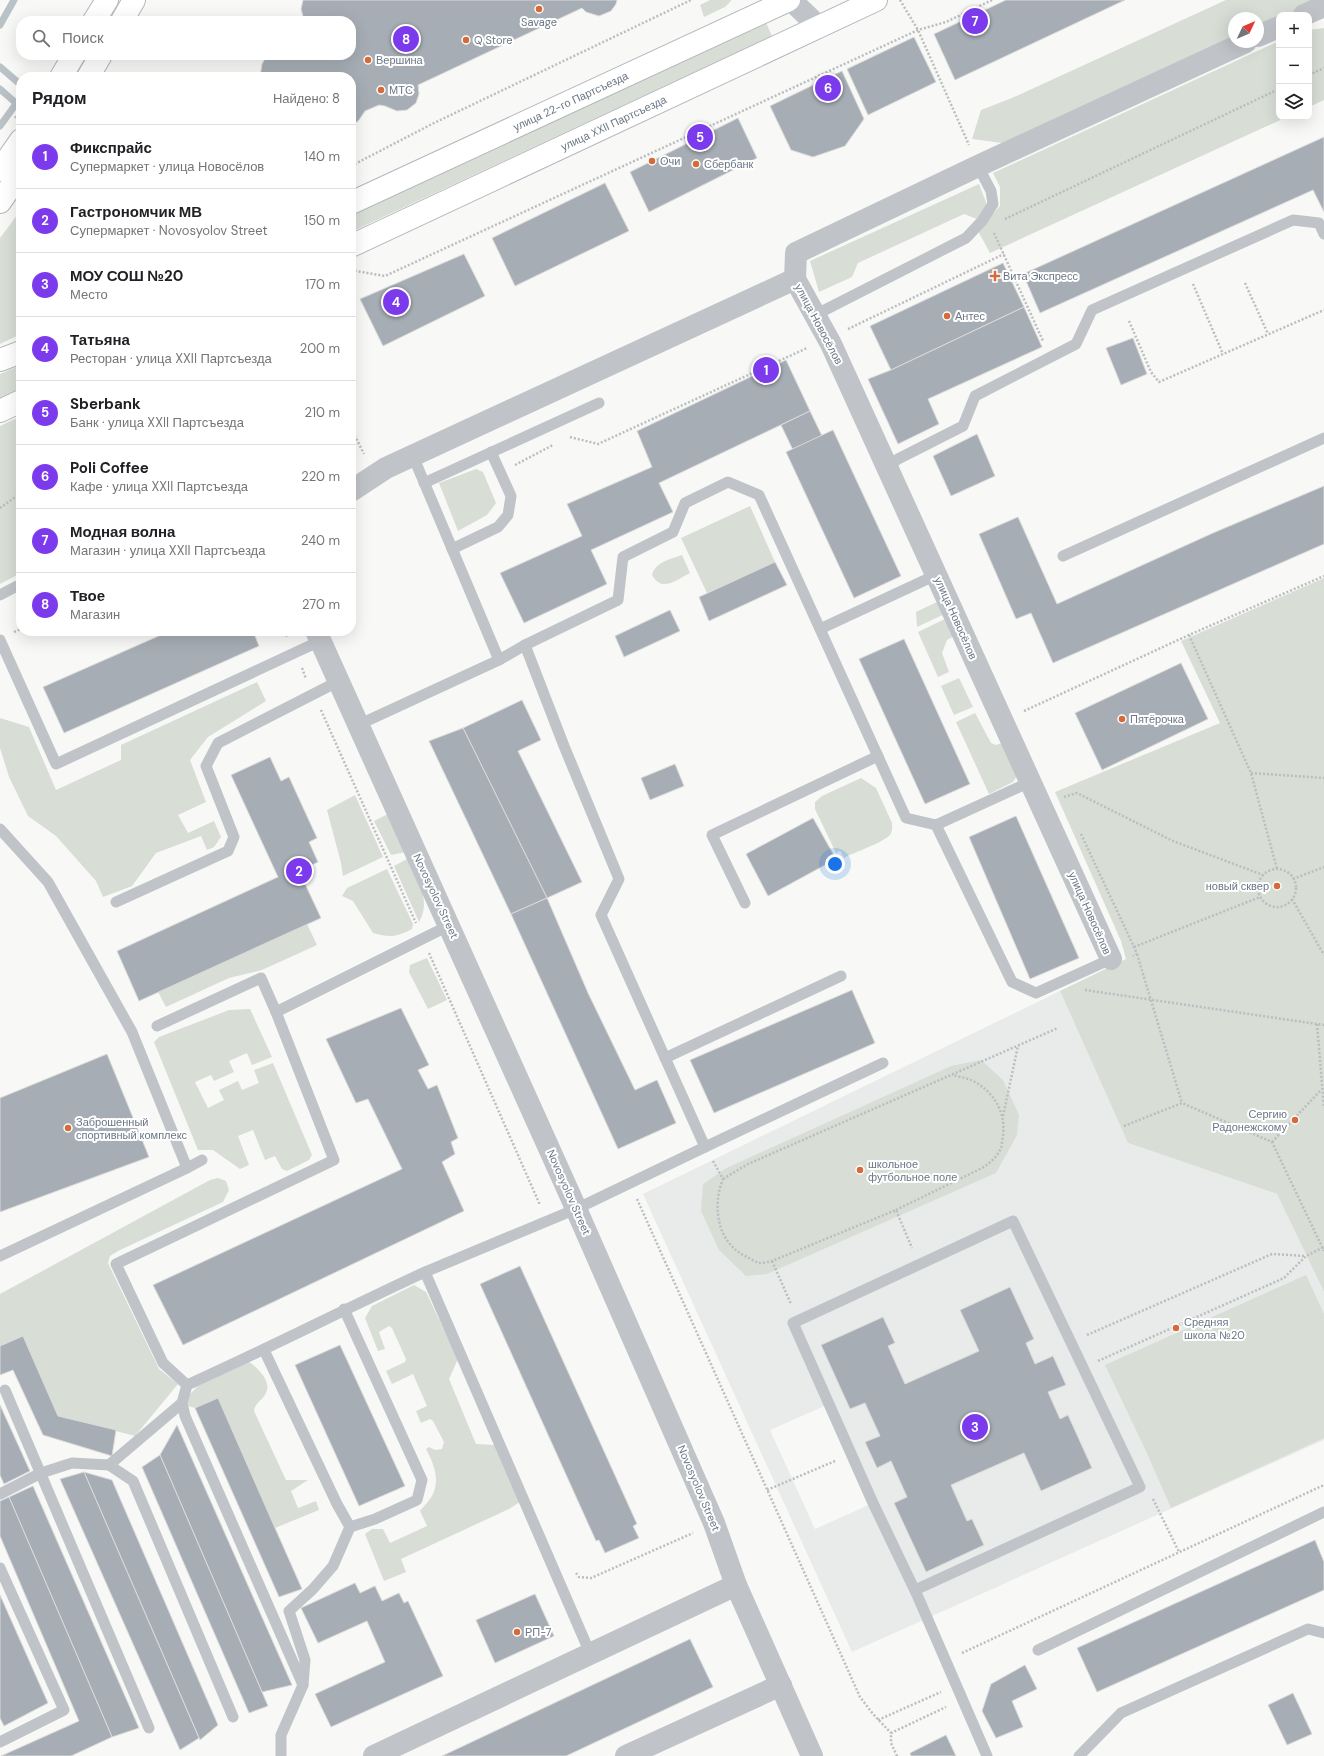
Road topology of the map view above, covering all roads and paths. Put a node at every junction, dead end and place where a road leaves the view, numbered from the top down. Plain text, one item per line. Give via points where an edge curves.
1 (107, 0) edge
2 (134, 0) edge
3 (691, 0) edge
4 (790, 0) edge
5 (876, 0) edge
6 (900, 0) edge
7 (992, 0) edge
8 (1324, 6) edge
9 (1311, 12) edge
10 (97, 16) edge
11 (125, 16) edge
12 (819, 27) junction
13 (1276, 28) edge
14 (918, 30) junction
15 (1264, 33) edge
16 (1233, 48) edge
17 (99, 60) edge
18 (1324, 68) edge
19 (91, 72) edge
20 (1312, 74) edge
21 (1276, 90) edge
22 (16, 147) edge
23 (356, 163) edge
24 (978, 166) junction
25 (0, 170) edge
26 (16, 179) edge
27 (356, 201) edge
28 (0, 202) edge
29 (998, 222) dead end
30 (994, 232) dead end
31 (1324, 234) edge
32 (356, 244) edge
33 (1004, 254) junction
34 (356, 271) edge
35 (1191, 278) dead end
36 (796, 279) junction
37 (1246, 283) dead end
38 (1324, 310) edge
39 (815, 315) junction
40 (1129, 321) dead end
41 (1268, 334) junction
42 (828, 338) junction
43 (16, 354) edge
44 (1223, 354) junction
45 (1050, 357) junction
46 (0, 360) edge
47 (16, 403) edge
48 (599, 403) dead end
49 (0, 411) edge
50 (356, 438) edge
51 (1324, 438) edge
52 (564, 440) dead end
53 (558, 443) dead end
54 (491, 452) junction
55 (413, 456) junction
56 (887, 467) junction
57 (501, 473) junction
58 (374, 474) junction
59 (424, 483) junction
60 (356, 487) edge
61 (16, 497) edge
62 (0, 508) edge
63 (452, 549) junction
64 (1063, 556) dead end
65 (936, 576) junction
66 (1324, 576) edge
67 (16, 587) edge
68 (0, 595) edge
69 (820, 629) junction
70 (1189, 635) junction
71 (287, 636) edge
72 (318, 636) edge
73 (0, 640) edge
74 (525, 645) junction
75 (295, 652) junction
76 (499, 660) junction
77 (339, 681) junction
78 (314, 695) junction
79 (1023, 711) dead end
80 (358, 725) junction
81 (878, 756) junction
82 (1251, 772) junction
83 (1324, 778) edge
84 (1030, 782) junction
85 (1064, 797) dead end
86 (936, 825) junction
87 (0, 829) edge
88 (1324, 867) edge
89 (1277, 869) junction
90 (1262, 875) junction
91 (1294, 879) junction
92 (1260, 897) junction
93 (1292, 899) junction
94 (116, 902) dead end
95 (745, 903) dead end
96 (450, 925) junction
97 (423, 939) junction
98 (1134, 947) dead end
99 (1136, 954) dead end
100 (1324, 955) edge
101 (1111, 960) joint
102 (841, 976) dead end
103 (1079, 989) dead end
104 (1149, 999) junction
105 (276, 1012) junction
106 (1317, 1024) junction
107 (1324, 1025) edge
108 (157, 1026) dead end
109 (1058, 1028) dead end
110 (1018, 1046) junction
111 (665, 1058) junction
112 (883, 1063) dead end
113 (950, 1075) junction
114 (1322, 1090) junction
115 (1182, 1103) junction
116 (1324, 1108) edge
117 (1003, 1116) junction
118 (1124, 1126) dead end
119 (1272, 1142) junction
120 (705, 1147) junction
121 (202, 1160) dead end
122 (187, 1168) junction
123 (723, 1179) junction
124 (634, 1192) dead end
125 (541, 1207) dead end
126 (576, 1209) junction
127 (896, 1210) junction
128 (1323, 1247) edge
129 (1324, 1251) edge
130 (0, 1256) edge
131 (1306, 1256) junction
132 (772, 1261) junction
133 (919, 1264) junction
134 (425, 1272) junction
135 (344, 1309) junction
136 (798, 1320) junction
137 (1071, 1342) junction
138 (264, 1350) junction
139 (1097, 1361) dead end
140 (187, 1385) junction
141 (4, 1390) dead end
142 (182, 1403) junction
143 (851, 1454) junction
144 (109, 1465) junction
145 (41, 1473) junction
146 (1324, 1485) edge
147 (767, 1490) junction
148 (0, 1494) edge
149 (1324, 1512) edge
150 (714, 1523) junction
151 (350, 1528) junction
152 (0, 1568) edge
153 (572, 1569) dead end
154 (736, 1585) junction
155 (915, 1590) junction
156 (1324, 1633) edge
157 (1038, 1650) dead end
158 (590, 1653) junction
159 (946, 1661) junction
160 (302, 1685) junction
161 (956, 1685) junction
162 (781, 1686) junction
163 (963, 1700) junction
164 (233, 1717) dead end
165 (878, 1720) junction
166 (149, 1728) dead end
167 (891, 1733) junction
168 (0, 1742) edge
169 (281, 1756) edge
170 (374, 1756) edge
171 (626, 1756) edge
172 (812, 1756) edge
173 (897, 1756) edge
174 (987, 1756) edge
175 (1079, 1756) edge

1 - 10 main road
2 - 11 main road
3 - 23 path via 432,124
4 - 12 street
4 - 27 main road, улица 22-го Партсъезда
5 - 12 main road, улица XXII Партсъезда
6 - 14 path
7 - 14 path via 946,22
8 - 9 street
12 - 32 main road, улица XXII Партсъезда
13 - 15 street
14 - 24 path
14 - 34 path via 385,276
16 - 24 street
17 - 19 main road
18 - 20 path
21 - 29 path
22 - 25 main road
24 - 36 street via 796,253
24 - 39 lane via 991,191 993,204 966,238
26 - 28 main road
30 - 33 path
31 - 45 lane via 1319,223 1293,220 1092,310 1076,344
33 - 42 path
33 - 45 path
35 - 44 path
36 - 39 street, улица Новосёлов
36 - 55 street
37 - 41 path
38 - 41 path
39 - 42 street, улица Новосёлов
40 - 44 path via 1150,372 1160,382
41 - 44 path
42 - 52 path via 598,444 571,436
42 - 56 street, улица Новосёлов
43 - 46 main road
45 - 56 lane via 975,396 963,426
47 - 49 main road
48 - 54 lane
50 - 58 path
51 - 64 lane
53 - 57 path
54 - 57 lane
54 - 59 lane
55 - 58 street
55 - 59 lane
56 - 65 street, улица Новосёлов
57 - 63 lane via 511,496 508,515 498,527
58 - 60 street
59 - 63 lane
61 - 62 path
63 - 76 lane
65 - 69 lane
65 - 84 street, улица Новосёлов
66 - 70 path
67 - 68 lane
69 - 74 lane via 758,495 728,482 685,502 673,532 623,557 618,600
69 - 81 lane
70 - 79 path
70 - 82 path
71 - 75 path
72 - 75 lane
72 - 77 street, Novosyolov Street
73 - 75 lane via 56,764
74 - 76 lane
74 - 111 lane via 619,879 601,915
75 - 78 path
76 - 80 lane
77 - 78 lane
77 - 80 street, Novosyolov Street
78 - 94 lane via 218,743 206,766 234,838 228,851
78 - 97 path
80 - 96 street, Novosyolov Street
81 - 86 lane via 906,818
81 - 95 lane via 712,835
82 - 83 path
82 - 89 path
84 - 86 lane
84 - 101 street, улица Новосёлов
85 - 90 path via 1077,793 1173,842
86 - 101 lane via 1012,982 1036,993
87 - 122 lane via 48,882 132,1032
88 - 91 path
89 - 90 path
89 - 91 path via 1287,872
90 - 92 path via 1258,886
91 - 93 path via 1296,889
92 - 93 path via 1264,902 1276,907
92 - 98 path
93 - 100 path
96 - 97 lane
96 - 126 street, Novosyolov Street
97 - 105 lane
97 - 125 path
99 - 104 path
102 - 111 lane
103 - 104 path
104 - 106 path
104 - 115 path
105 - 108 lane via 261,978
105 - 140 lane via 334,1160 116,1264 163,1363
106 - 107 path
106 - 114 path
109 - 110 path
110 - 113 path
110 - 117 path
111 - 120 lane
112 - 120 lane
113 - 117 path via 966,1078 982,1087 996,1102
113 - 123 path via 748,1164
114 - 116 path
114 - 119 path
115 - 118 path
115 - 119 path
117 - 127 path via 1001,1148 993,1161
119 - 128 path
120 - 123 path
120 - 126 lane
121 - 122 lane
122 - 130 lane
123 - 132 path via 719,1188 717,1213 722,1232 740,1254 758,1263
124 - 147 path
126 - 134 lane
126 - 150 street, Novosyolov Street
127 - 132 path
127 - 133 path
128 - 129 path
128 - 131 path
131 - 137 path via 1272,1254
131 - 139 path via 1284,1278
132 - 136 path
133 - 136 lane
133 - 137 lane via 1013,1221
134 - 135 lane
134 - 158 lane
135 - 138 lane
135 - 151 lane via 422,1480 416,1500
136 - 143 lane via 793,1323
137 - 155 lane via 1140,1487
138 - 140 lane
138 - 151 lane
140 - 142 lane
141 - 145 lane
142 - 144 lane
142 - 160 lane via 185,1416
143 - 147 path
143 - 155 lane
144 - 145 lane via 72,1463
144 - 164 lane via 133,1482
145 - 148 lane
145 - 166 lane
146 - 159 path
147 - 165 path via 860,1697
149 - 157 lane
150 - 153 path via 591,1578 579,1577
150 - 154 street, Novosyolov Street
151 - 160 lane via 333,1566 289,1611 305,1660
152 - 168 lane via 64,1710
154 - 158 street
154 - 162 street, Novosyolov Street
155 - 159 lane
156 - 175 lane via 1308,1629 1121,1713
158 - 170 street
159 - 161 lane
160 - 169 lane via 281,1735
161 - 163 lane
161 - 165 path
162 - 171 street
162 - 172 street, Novosyolov Street
163 - 167 path
163 - 174 lane
165 - 167 path
167 - 173 path via 891,1743

